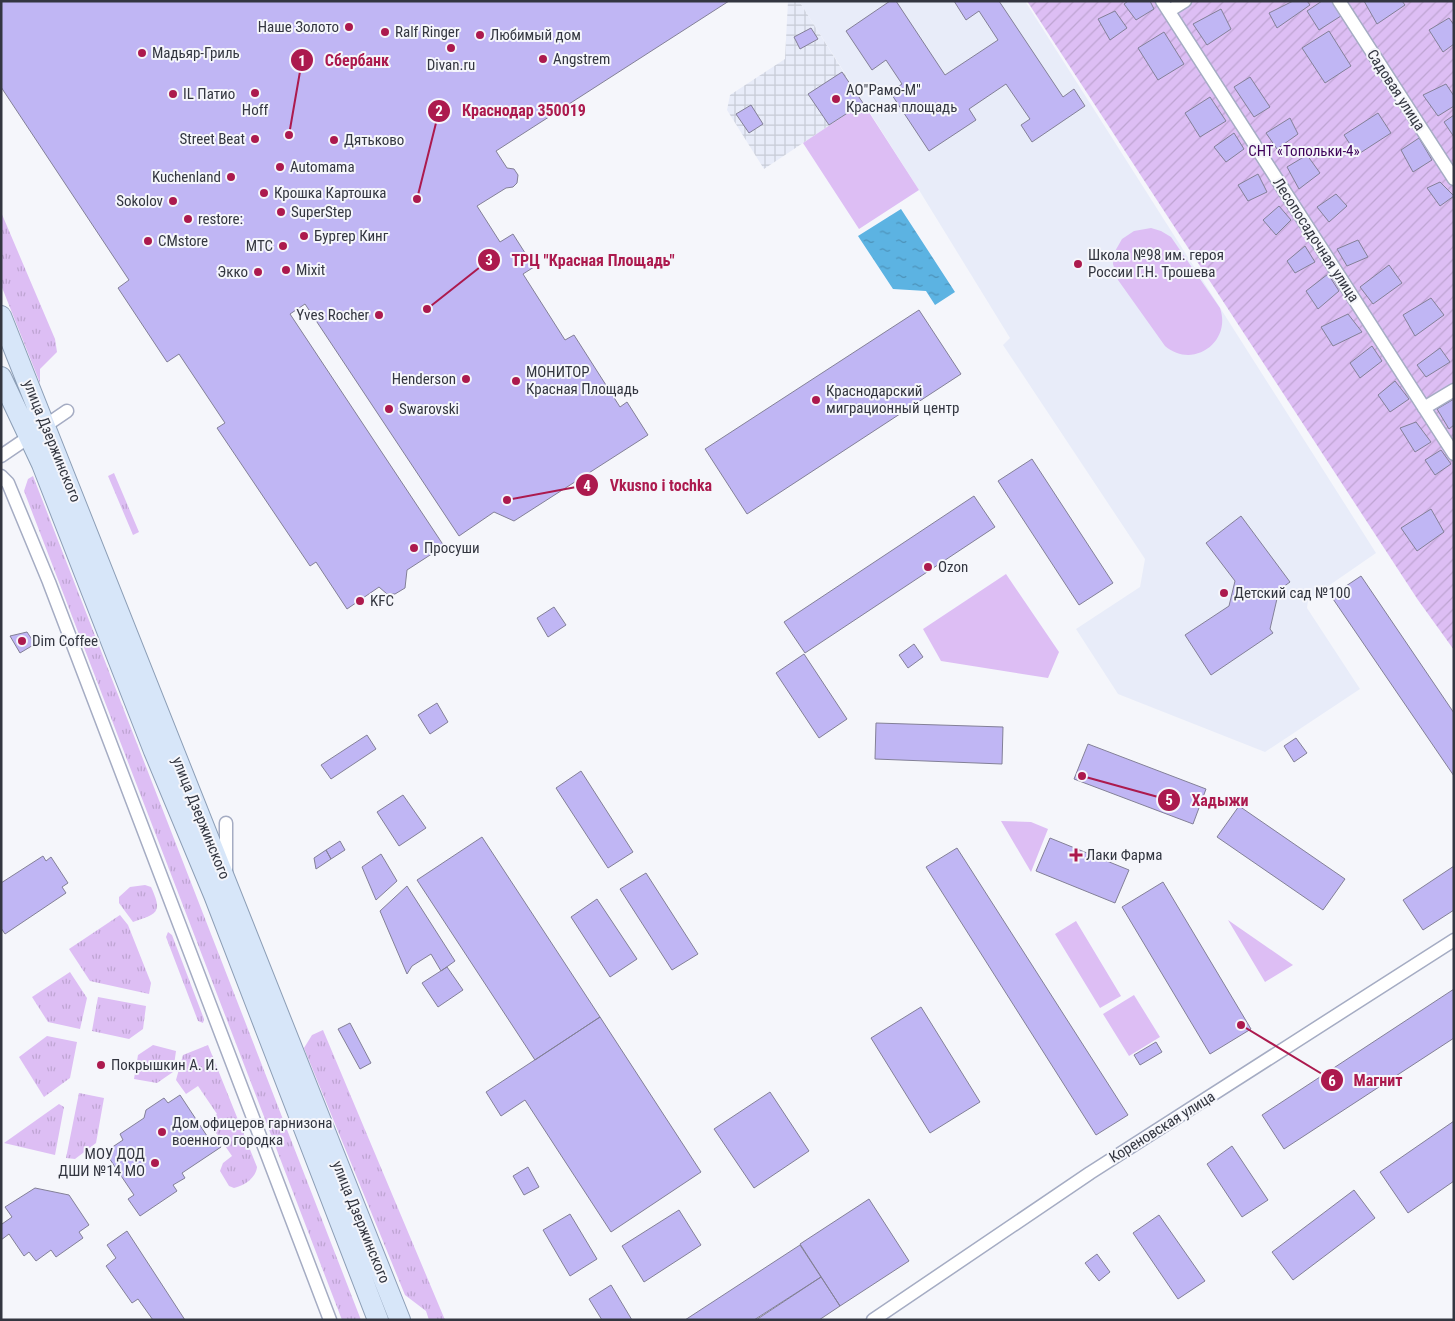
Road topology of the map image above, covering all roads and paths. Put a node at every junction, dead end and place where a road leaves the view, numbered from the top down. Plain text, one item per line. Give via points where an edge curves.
1 (1185, 1) edge
2 (1339, 1) edge
3 (1166, 6) edge
4 (1454, 179) edge
5 (1, 316) edge
6 (1, 377) edge
7 (1454, 390) edge
8 (1424, 408) junction
9 (67, 411) dead end
10 (38, 431) junction
11 (1454, 454) edge
12 (1, 456) edge
13 (1, 476) edge
14 (226, 823) dead end
15 (226, 879) junction
16 (1454, 940) edge
17 (330, 1320) edge
18 (378, 1320) edge
19 (400, 1320) edge
20 (874, 1320) edge

1 - 3 street
2 - 4 street, Садовая улица
3 - 8 street, Лесопосадочная улица
5 - 10 main road, улица Дзержинского
6 - 10 main road, улица Дзержинского
7 - 8 street
8 - 11 street, Лесопосадочная улица
9 - 10 street
10 - 12 street
10 - 15 main road, улица Дзержинского
10 - 18 main road, улица Дзержинского via 154,751 214,895
13 - 17 street via 8,483 52,591
14 - 15 street
15 - 19 main road, улица Дзержинского
16 - 20 street, Кореновская улица via 1090,1173

